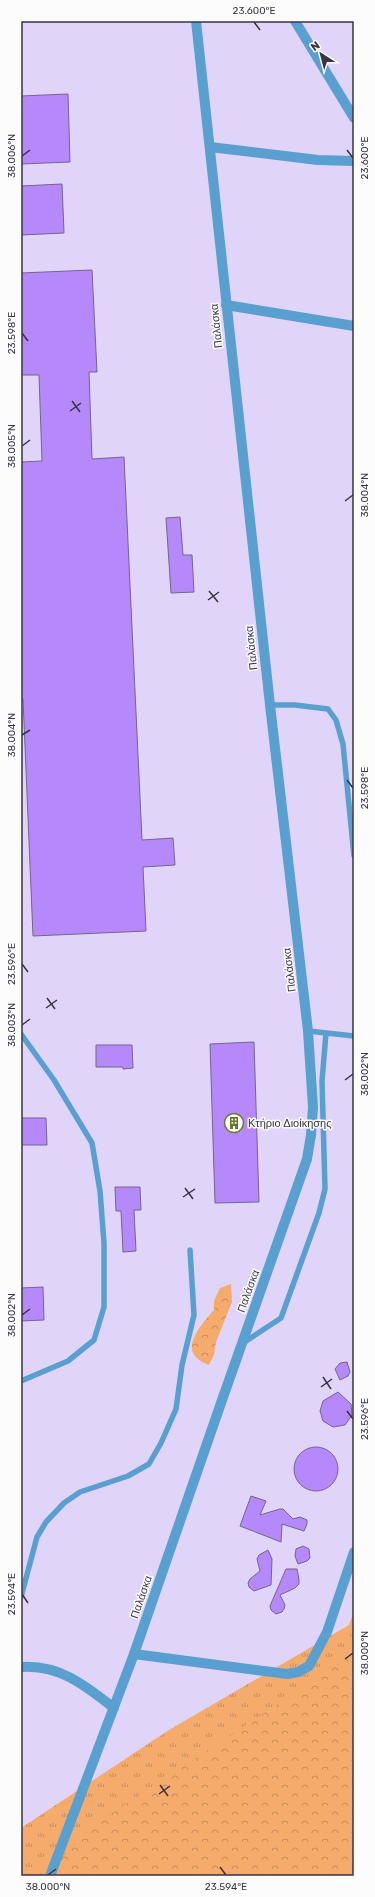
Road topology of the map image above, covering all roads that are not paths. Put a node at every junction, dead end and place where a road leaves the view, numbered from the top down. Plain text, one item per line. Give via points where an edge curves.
1 (196, 21) edge
2 (295, 21) edge
3 (354, 118) edge
4 (210, 147) junction
5 (354, 161) edge
6 (226, 305) junction
7 (354, 326) edge
8 (270, 705) junction
9 (354, 856) edge
10 (308, 1031) junction
11 (326, 1033) junction
12 (21, 1034) edge
13 (354, 1036) edge
14 (190, 1250) dead end
15 (242, 1344) junction
16 (21, 1381) edge
17 (354, 1552) edge
18 (21, 1597) edge
19 (134, 1654) junction
20 (21, 1666) edge
21 (114, 1708) junction
22 (50, 1876) edge

1 - 4 street, Παλάσκα
2 - 3 street
4 - 5 street via 318,160
4 - 6 street, Παλάσκα
6 - 7 street
6 - 8 street, Παλάσκα
8 - 9 lane via 328,709 336,720 343,744
8 - 10 street, Παλάσκα
10 - 11 lane
10 - 15 street, Παλάσκα via 313,1107 312,1135 307,1159
11 - 13 lane
11 - 15 lane via 322,1081 325,1189 319,1213 281,1318
12 - 16 lane via 54,1080 92,1143 102,1213 104,1307 94,1340 68,1361
14 - 18 lane via 194,1315 182,1365 176,1409 161,1443 149,1464 128,1476 80,1492 64,1503 46,1522 37,1537
15 - 19 street, Παλάσκα
17 - 19 street via 327,1632 309,1666 298,1672 287,1674
19 - 21 street, Παλάσκα
20 - 21 street via 63,1672
21 - 22 street, Παλάσκα

